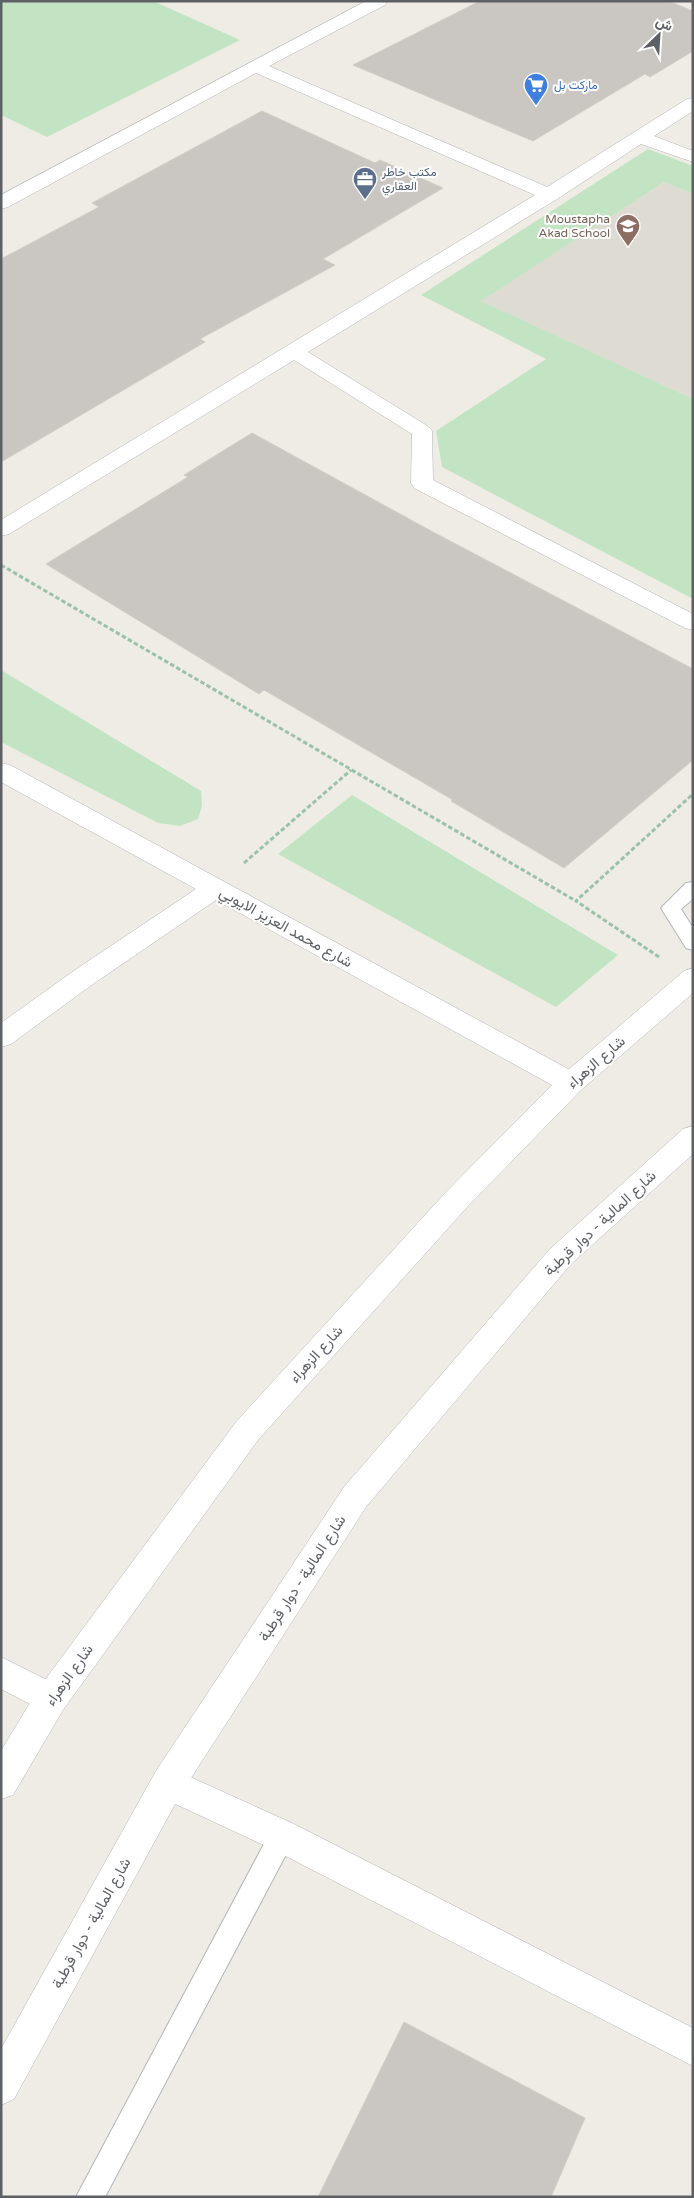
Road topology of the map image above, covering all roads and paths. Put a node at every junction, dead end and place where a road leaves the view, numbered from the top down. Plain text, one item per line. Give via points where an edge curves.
1 (379, 1) edge
2 (256, 66) junction
3 (693, 103) edge
4 (640, 137) junction
5 (693, 156) edge
6 (550, 195) junction
7 (1, 203) edge
8 (294, 352) junction
9 (1, 529) edge
10 (1, 565) edge
11 (693, 623) edge
12 (351, 770) junction
13 (1, 771) edge
14 (693, 794) edge
15 (215, 888) junction
16 (693, 888) edge
17 (576, 901) junction
18 (693, 943) edge
19 (692, 978) edge
20 (1, 1037) edge
21 (570, 1083) junction
22 (693, 1137) edge
23 (1, 1672) edge
24 (52, 1698) junction
25 (1, 1783) edge
26 (168, 1783) junction
27 (282, 1836) junction
28 (693, 2048) edge
29 (1, 2086) edge
30 (90, 2197) edge

1 - 2 street
2 - 6 street
2 - 7 street
3 - 4 street
4 - 5 street
4 - 6 street
6 - 8 street
8 - 9 street
8 - 11 street via 422,431 422,482
10 - 12 path
12 - 15 path
12 - 17 path
13 - 15 street, شارع محمد العزيز الايوبي
14 - 17 path
15 - 20 street
15 - 21 street, شارع محمد العزيز الايوبي
16 - 18 lane via 670,908
17 - 19 path
19 - 21 street, شارع الزهراء
21 - 24 street, شارع الزهراء via 458,1198 247,1430
22 - 26 street, شارع المالية - دوار قرطبة via 560,1257 355,1497
23 - 24 street
24 - 25 street, شارع الزهراء
26 - 27 street
26 - 29 street, شارع المالية - دوار قرطبة
27 - 28 street
27 - 30 lane

